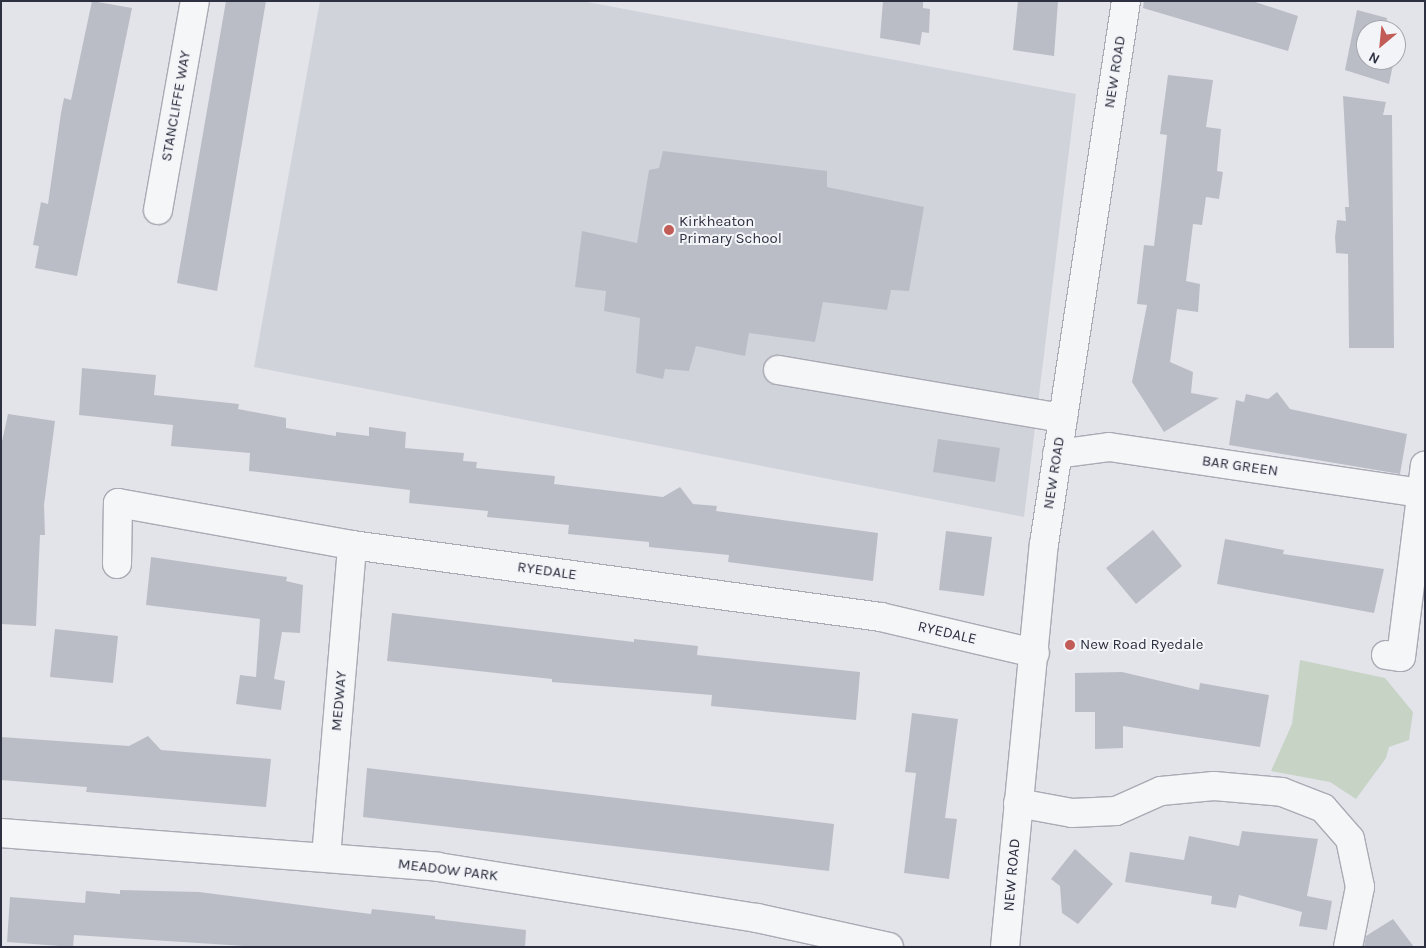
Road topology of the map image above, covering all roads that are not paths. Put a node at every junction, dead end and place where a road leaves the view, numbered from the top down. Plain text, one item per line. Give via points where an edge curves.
1 (195, 1) edge
2 (1126, 1) edge
3 (158, 210) dead end
4 (778, 370) dead end
5 (1063, 418) junction
6 (1057, 454) junction
7 (1425, 465) edge
8 (1422, 493) junction
9 (352, 545) junction
10 (116, 564) dead end
11 (1035, 653) junction
12 (1386, 655) dead end
13 (1018, 803) junction
14 (1, 833) edge
15 (326, 857) junction
16 (889, 947) edge
17 (1005, 947) edge
18 (1348, 947) edge

1 - 3 street, STANCLIFFE WAY
2 - 5 street, NEW ROAD
4 - 5 street
5 - 6 street, NEW ROAD
6 - 8 street, BAR GREEN via 1109,447
6 - 11 street, NEW ROAD via 1044,544
7 - 8 street
8 - 12 street via 1401,657
9 - 10 street, RYEDALE via 118,503
9 - 11 street, RYEDALE via 881,617
9 - 15 street, MEDWAY
11 - 13 street, NEW ROAD
13 - 17 street, NEW ROAD
13 - 18 street via 1072,813 1116,811 1160,791 1214,786 1282,792 1324,808 1350,839 1360,887
14 - 15 street, MEADOW PARK
15 - 16 street, MEADOW PARK via 438,867 757,918

